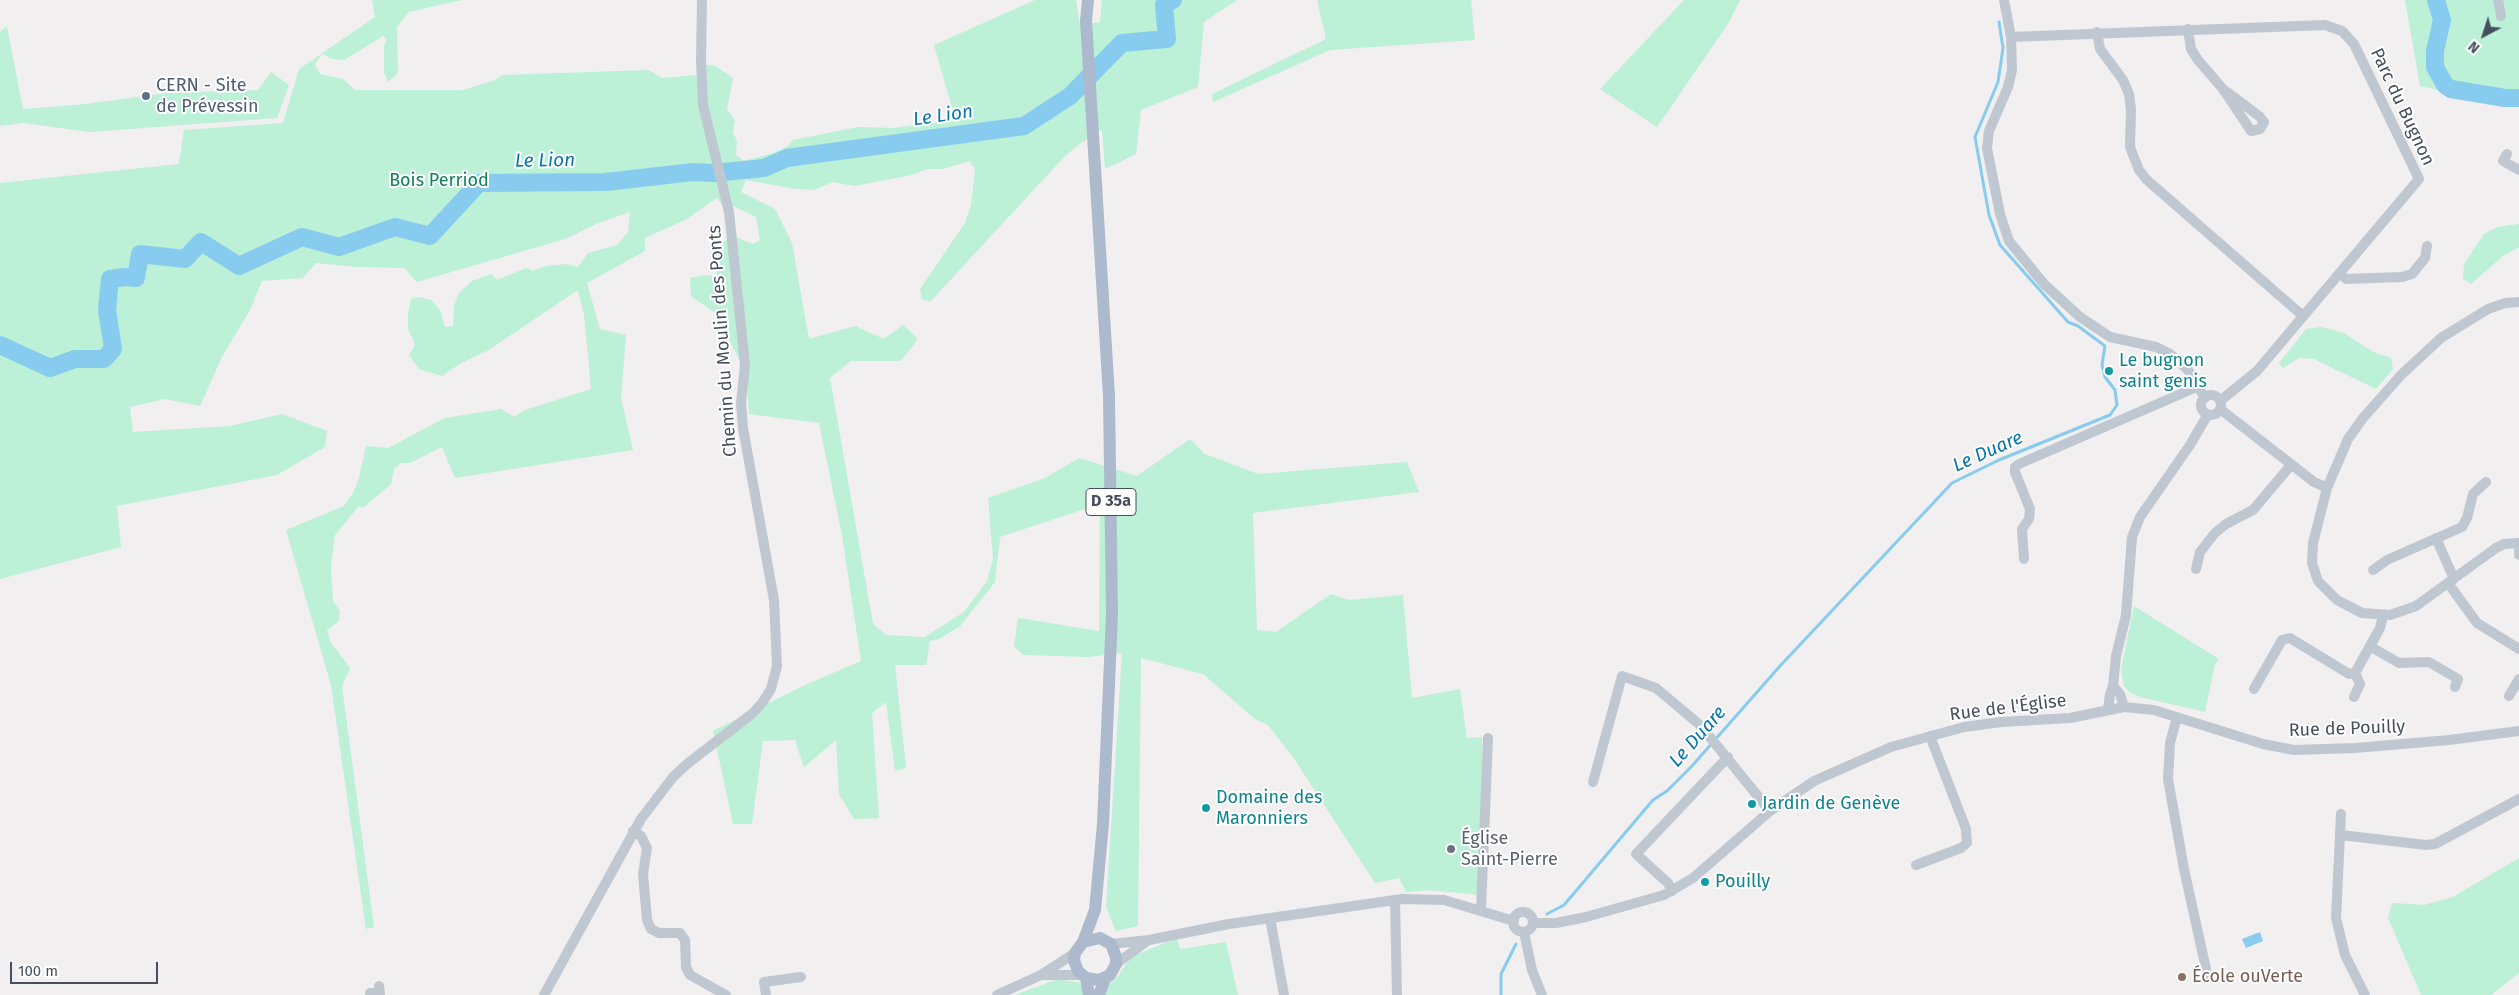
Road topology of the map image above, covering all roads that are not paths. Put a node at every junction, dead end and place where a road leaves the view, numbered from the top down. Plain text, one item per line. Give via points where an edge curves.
1 (702, 0) edge
2 (1080, 0) edge
3 (1088, 0) edge
4 (2004, 0) edge
5 (2498, 0) edge
6 (2501, 16) dead end
7 (1086, 21) junction
8 (2188, 29) junction
9 (2097, 32) junction
10 (2012, 37) junction
11 (2223, 89) dead end
12 (2507, 154) dead end
13 (2519, 170) edge
14 (2427, 246) dead end
15 (2340, 274) junction
16 (2519, 302) edge
17 (2303, 316) junction
18 (2200, 386) junction
19 (2205, 398) junction
20 (2220, 405) junction
21 (2208, 414) junction
22 (2291, 465) junction
23 (2486, 482) dead end
24 (2327, 488) junction
25 (2436, 538) junction
26 (2519, 543) edge
27 (2519, 551) edge
28 (2519, 555) edge
29 (2024, 559) dead end
30 (2196, 569) dead end
31 (2373, 570) dead end
32 (2451, 581) junction
33 (2383, 616) junction
34 (2371, 647) junction
35 (2519, 649) edge
36 (2355, 673) junction
37 (2519, 679) edge
38 (2114, 686) junction
39 (2455, 688) dead end
40 (2254, 689) dead end
41 (2509, 696) dead end
42 (2354, 697) dead end
43 (2124, 707) junction
44 (2108, 709) junction
45 (2177, 717) junction
46 (2519, 731) edge
47 (1930, 736) junction
48 (1488, 738) dead end
49 (1728, 757) junction
50 (1593, 782) dead end
51 (2519, 798) edge
52 (1770, 811) junction
53 (2341, 814) dead end
54 (633, 831) junction
55 (2341, 835) junction
56 (1916, 865) dead end
57 (1672, 891) junction
58 (1395, 900) junction
59 (1095, 910) junction
60 (1481, 910) junction
61 (1270, 918) junction
62 (1514, 921) junction
63 (1533, 923) junction
64 (1524, 932) junction
65 (1149, 940) junction
66 (1105, 941) junction
67 (1083, 942) junction
68 (1075, 953) junction
69 (1116, 964) junction
70 (1042, 976) junction
71 (801, 977) dead end
72 (1091, 978) junction
73 (2208, 978) dead end
74 (379, 986) dead end
75 (371, 995) edge
76 (544, 995) edge
77 (726, 995) edge
78 (766, 995) edge
79 (997, 995) edge
80 (1089, 995) edge
81 (1099, 995) edge
82 (1284, 995) edge
83 (1398, 995) edge
84 (1542, 995) edge
85 (2365, 995) edge

1 - 54 street, Chemin du Moulin des Ponts via 703,105 729,212 744,365 743,428 773,592 778,666 762,703 686,764
2 - 7 main road, D 35a
3 - 7 main road, D 35a
4 - 10 street
5 - 6 street
7 - 59 main road, D 35a via 1109,396 1112,604 1104,814
8 - 9 street, Parc du Bugnon
8 - 11 street via 2191,48
8 - 15 street, Parc du Bugnon via 2325,25 2342,32 2354,44 2419,179
9 - 10 street, Parc du Bugnon
9 - 17 street via 2100,49 2123,80 2129,94 2130,147 2139,170
10 - 18 street via 2012,70 1989,131 1987,148 2000,214 2009,241 2044,284 2085,321 2110,337 2156,347 2170,354 2181,362
12 - 13 street via 2503,161
14 - 15 street via 2425,258 2412,274 2346,279
15 - 17 street, Parc du Bugnon
16 - 24 street via 2505,303 2476,314 2441,338 2417,360 2355,428
17 - 20 street, Parc du Bugnon via 2257,371
18 - 19 street
18 - 29 street via 2015,467 2030,510 2029,519 2022,528
19 - 20 street via 2214,396
19 - 21 street via 2202,407
20 - 21 street via 2212,415
20 - 22 street
21 - 38 street via 2140,517 2134,532 2126,615 2116,656
22 - 24 street
22 - 30 street via 2253,510 2215,533 2200,552
23 - 25 street via 2473,494 2462,527
24 - 33 street via 2313,543 2313,571 2323,588 2337,600 2362,613
25 - 31 street via 2387,560
25 - 32 street
26 - 32 street via 2496,548
27 - 28 street
32 - 33 street via 2408,610
32 - 35 street via 2477,623
33 - 34 street
34 - 36 street
34 - 39 street via 2399,663 2429,662 2458,678
36 - 40 street via 2349,674 2290,638 2282,640
36 - 42 street via 2360,684
37 - 41 street
38 - 43 street
38 - 44 street
43 - 44 street, Rue de l'Église
43 - 45 street, Rue de l'Église via 2154,710
44 - 47 street, Rue de l'Église via 2070,718 1983,724
45 - 46 street, Rue de Pouilly via 2263,744 2300,750 2449,740
45 - 73 street via 2170,743 2168,780
47 - 52 street, Rue de l'Église via 1832,772 1800,789
47 - 56 street via 1966,829 1967,843
48 - 60 street
49 - 50 street via 1708,733 1656,688 1622,676
49 - 52 street
49 - 57 street via 1636,854 1668,883
51 - 55 street via 2435,844
52 - 57 street, Rue de l'Église via 1704,870
53 - 55 street
54 - 76 street, Chemin du Moulin des Ponts
54 - 77 street via 641,836 647,848 643,874 647,920 651,929 659,933 680,933 685,940 686,967 690,975
55 - 85 street via 2336,918 2345,956
57 - 63 street, Rue de l'Église via 1638,904 1586,917 1556,923
58 - 60 street via 1444,900
58 - 61 street
58 - 83 street
59 - 66 main road, D 35a
59 - 67 main road, D 35a
60 - 62 street
61 - 65 street
61 - 82 street
62 - 63 street via 1517,914 1524,912 1530,914
62 - 64 street via 1516,928
63 - 64 street
64 - 84 street via 1532,970
65 - 66 street
65 - 69 street
66 - 67 main road
66 - 69 main road via 1114,950
67 - 68 main road
68 - 70 street
68 - 72 main road via 1075,966
69 - 72 main road
70 - 72 street
70 - 79 street
71 - 78 street via 764,982
72 - 80 main road
72 - 81 main road
74 - 75 street via 380,993

